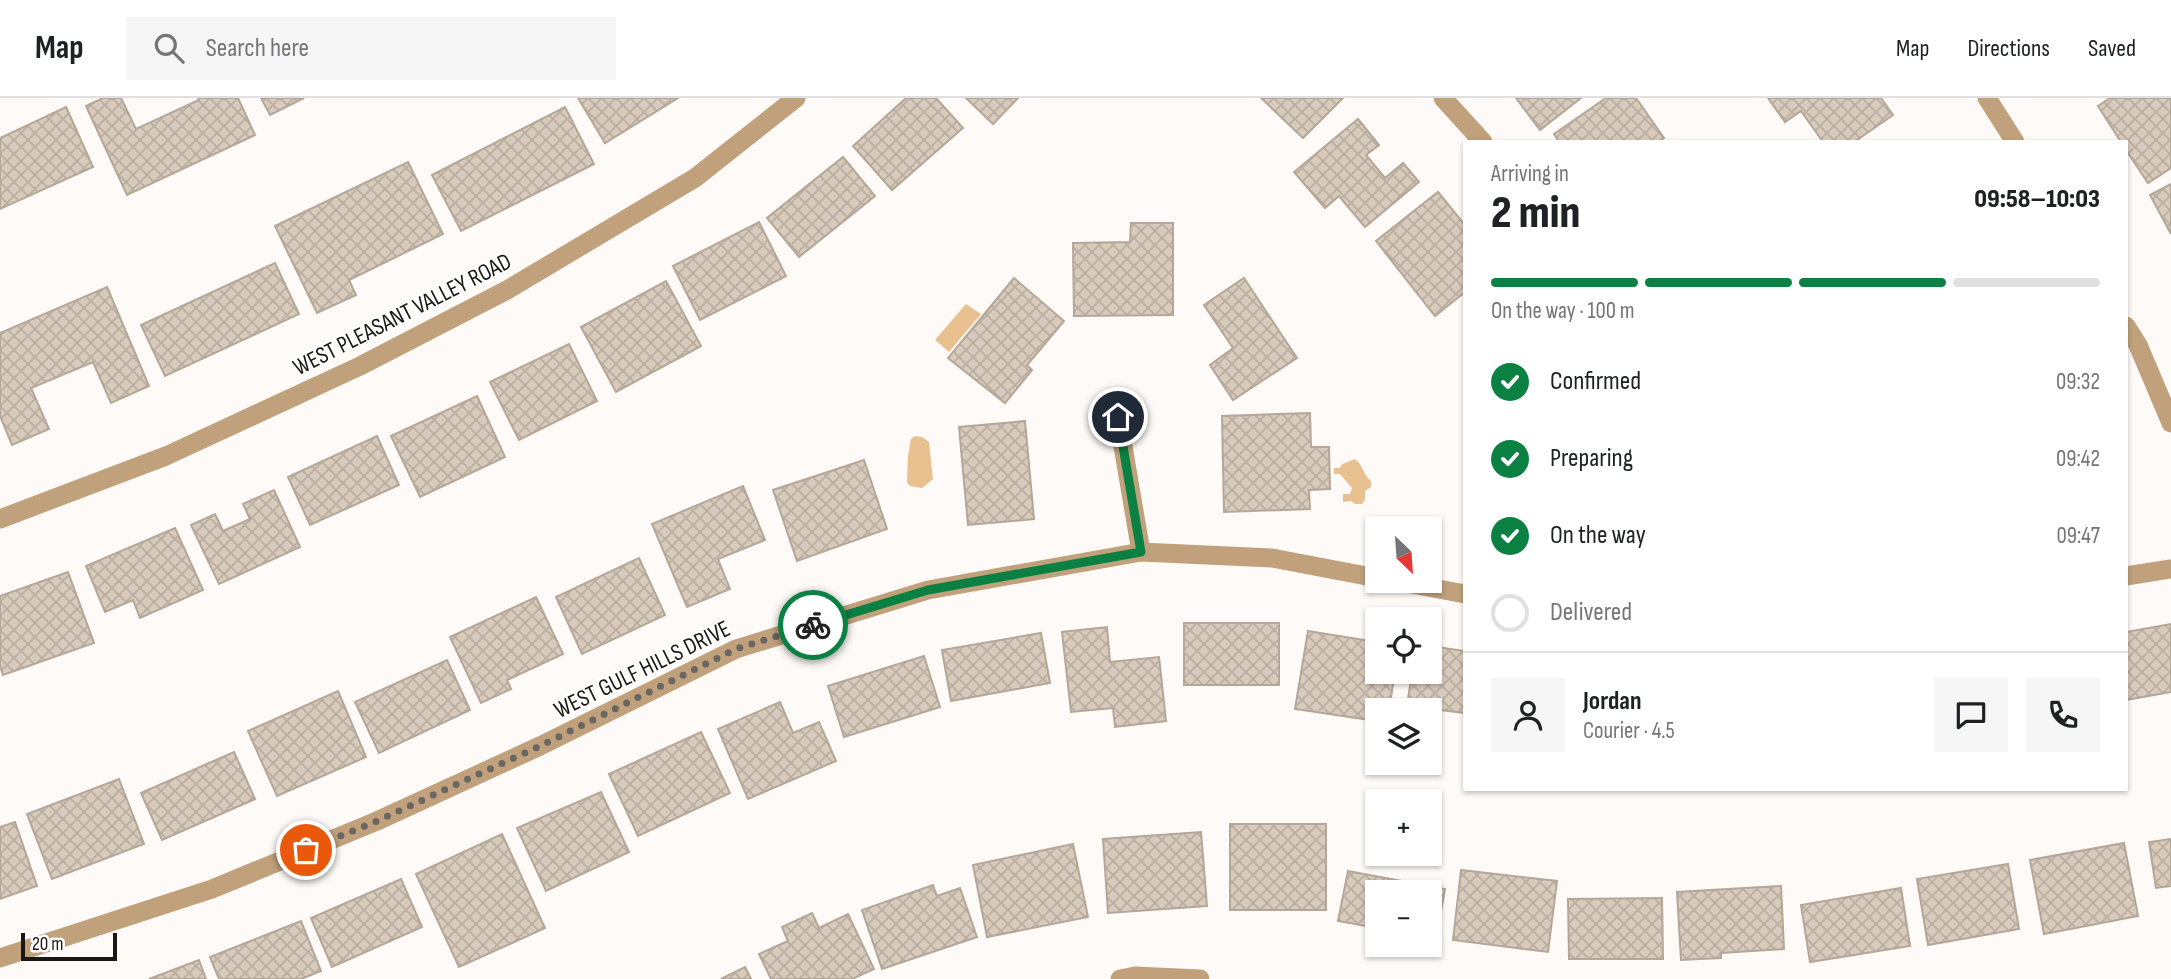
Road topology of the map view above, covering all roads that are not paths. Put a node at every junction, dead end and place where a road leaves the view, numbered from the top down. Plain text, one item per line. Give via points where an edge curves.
1 (796, 98) edge
2 (1443, 98) edge
3 (1987, 98) edge
4 (1481, 140) edge
5 (2014, 140) edge
6 (2128, 329) edge
7 (1118, 417) dead end
8 (2171, 423) edge
9 (0, 519) edge
10 (1141, 552) junction
11 (2171, 569) edge
12 (1365, 576) edge
13 (2128, 576) edge
14 (1442, 590) edge
15 (1463, 594) edge
16 (0, 958) edge
17 (1120, 979) edge
18 (1200, 979) edge

1 - 9 street, WEST PLEASANT VALLEY ROAD via 695,178 507,290 360,366 166,456
2 - 4 street
3 - 5 street
6 - 8 street
7 - 10 street
10 - 12 street, WEST GULF HILLS DRIVE via 1272,558
10 - 16 street, WEST GULF HILLS DRIVE via 928,590 736,649 377,821 212,890
11 - 13 street
14 - 15 street
17 - 18 street

